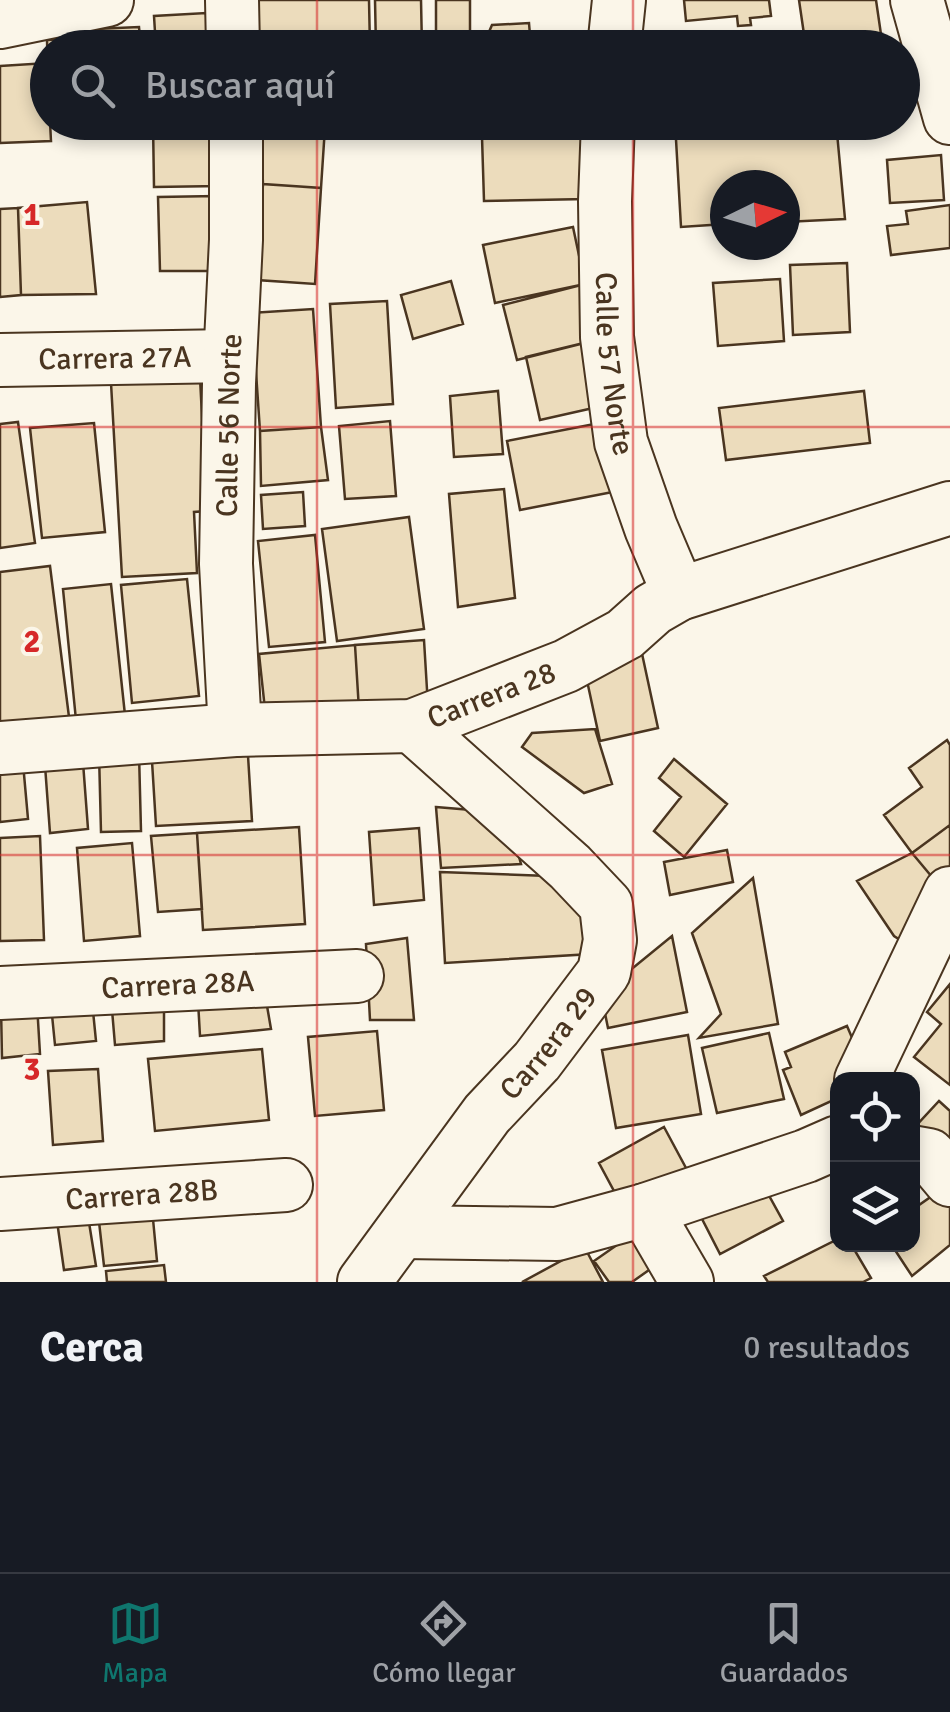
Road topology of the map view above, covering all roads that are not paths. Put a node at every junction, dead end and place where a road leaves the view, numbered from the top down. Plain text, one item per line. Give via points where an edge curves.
1 (107, 0) edge
2 (232, 0) edge
3 (619, 0) edge
4 (918, 0) edge
5 (0, 22) edge
6 (233, 30) edge
7 (616, 30) edge
8 (948, 108) edge
9 (236, 140) edge
10 (607, 140) edge
11 (230, 356) junction
12 (0, 360) edge
13 (950, 508) edge
14 (680, 594) junction
15 (412, 726) junction
16 (236, 730) junction
17 (0, 748) edge
18 (950, 893) edge
19 (357, 976) dead end
20 (0, 993) edge
21 (865, 1072) edge
22 (830, 1146) edge
23 (920, 1153) edge
24 (950, 1180) edge
25 (286, 1186) dead end
26 (0, 1204) edge
27 (644, 1210) junction
28 (390, 1262) edge
29 (687, 1282) edge

1 - 5 street
2 - 6 street
3 - 7 street
4 - 8 street
9 - 11 street, Calle 56 Norte
10 - 14 street, Calle 57 Norte via 607,338 621,442
11 - 12 street, Carrera 27A
11 - 16 street, Calle 56 Norte via 226,564
13 - 14 street, Carrera 28
14 - 15 street, Carrera 28 via 566,666
15 - 16 street, Carrera 28
15 - 28 street, Carrera 29 via 606,905 610,940 604,972 487,1114
16 - 17 street, Carrera 28
18 - 21 street
19 - 20 street, Carrera 28A
22 - 27 street
23 - 24 street
25 - 26 street, Carrera 28B
27 - 28 street via 557,1234
27 - 29 street

